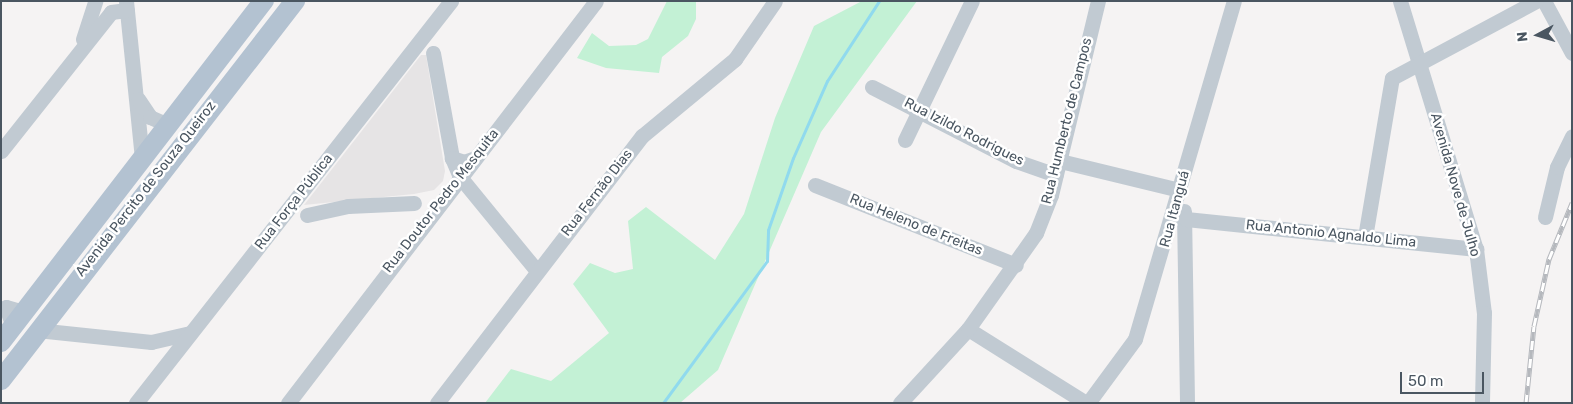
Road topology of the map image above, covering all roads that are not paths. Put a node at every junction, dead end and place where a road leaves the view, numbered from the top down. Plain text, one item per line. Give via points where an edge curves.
1 (95, 1) edge
2 (264, 1) edge
3 (295, 1) edge
4 (451, 1) edge
5 (596, 1) edge
6 (775, 1) edge
7 (972, 1) edge
8 (1098, 1) edge
9 (1234, 1) edge
10 (1400, 1) edge
11 (1536, 1) edge
12 (1544, 1) edge
13 (127, 6) edge
14 (432, 28) junction
15 (81, 45) junction
16 (417, 47) junction
17 (1572, 53) edge
18 (433, 54) junction
19 (1418, 61) junction
20 (872, 87) dead end
21 (138, 97) junction
22 (921, 110) junction
23 (201, 117) junction
24 (168, 125) junction
25 (1572, 136) edge
26 (905, 140) dead end
27 (1, 151) edge
28 (142, 158) junction
29 (452, 158) junction
30 (475, 158) junction
31 (1058, 168) junction
32 (460, 177) junction
33 (815, 185) dead end
34 (1180, 190) junction
35 (414, 203) junction
36 (290, 206) junction
37 (435, 206) junction
38 (308, 215) junction
39 (426, 218) junction
40 (1545, 218) dead end
41 (1186, 220) junction
42 (91, 225) junction
43 (274, 228) junction
44 (1168, 236) junction
45 (1365, 236) junction
46 (1186, 243) junction
47 (1476, 249) junction
48 (1016, 265) junction
49 (536, 270) junction
50 (49, 313) junction
51 (9, 319) edge
52 (968, 329) junction
53 (37, 330) junction
54 (82, 332) junction
55 (189, 333) junction
56 (151, 342) junction
57 (168, 360) junction
58 (1, 380) edge
59 (136, 403) edge
60 (288, 403) edge
61 (437, 403) edge
62 (900, 403) edge
63 (1087, 403) edge
64 (1186, 403) edge
65 (1482, 403) edge

1 - 15 street
2 - 24 main road, Avenida Percito de Souza Queiroz
3 - 23 main road, Avenida Percito de Souza Queiroz
4 - 14 street, Rua Força Pública
5 - 30 street, Rua Doutor Pedro Mesquita
6 - 49 street, Rua Fernão Dias via 735,60 642,136
7 - 22 street
8 - 31 street, Rua Humberto de Campos
9 - 34 street, Rua Itanguá
10 - 19 street, Avenida Nove de Julho
11 - 19 street
12 - 17 street
13 - 15 street via 111,12
13 - 21 street
14 - 16 street, Rua Força Pública
14 - 18 street
15 - 27 street
16 - 18 street
16 - 36 street, Rua Força Pública
18 - 29 street
19 - 45 street via 1392,78
19 - 47 street, Avenida Nove de Julho
20 - 22 street, Rua Izildo Rodrigues
21 - 24 street via 150,117
21 - 28 street
22 - 26 street
22 - 31 street, Rua Izildo Rodrigues via 1016,160
23 - 24 main road via 179,126
23 - 50 main road, Avenida Percito de Souza Queiroz
24 - 28 main road, Avenida Percito de Souza Queiroz
25 - 40 street via 1557,167
28 - 42 main road, Avenida Percito de Souza Queiroz
29 - 30 street via 464,162
29 - 32 street
30 - 32 street, Rua Doutor Pedro Mesquita
31 - 34 street, Rua Izildo Rodrigues
31 - 48 street, Rua Humberto de Campos via 1036,232
32 - 37 street, Rua Doutor Pedro Mesquita
32 - 49 street
33 - 48 street, Rua Heleno de Freitas
34 - 41 street
34 - 44 street, Rua Itanguá
35 - 37 street
35 - 38 street via 348,206
35 - 39 street
36 - 38 street
36 - 43 street, Rua Força Pública
37 - 39 street, Rua Doutor Pedro Mesquita
38 - 43 street
39 - 60 street, Rua Doutor Pedro Mesquita
41 - 45 street, Rua Antonio Agnaldo Lima
41 - 46 street
42 - 50 main road via 86,241 50,288
42 - 51 main road, Avenida Percito de Souza Queiroz
43 - 55 street, Rua Força Pública
44 - 46 street via 1180,232
44 - 63 street, Rua Itanguá via 1135,339
45 - 47 street, Rua Antonio Agnaldo Lima
46 - 64 street
47 - 65 street, Avenida Nove de Julho via 1484,313
48 - 52 street, Rua Humberto de Campos
49 - 61 street, Rua Fernão Dias
50 - 53 main road, Avenida Percito de Souza Queiroz
50 - 54 street
52 - 62 street, Rua Humberto de Campos
52 - 63 street
53 - 54 street
53 - 58 main road, Avenida Percito de Souza Queiroz
54 - 56 street
55 - 56 street
55 - 57 street, Rua Força Pública
56 - 57 street
57 - 59 street, Rua Força Pública

